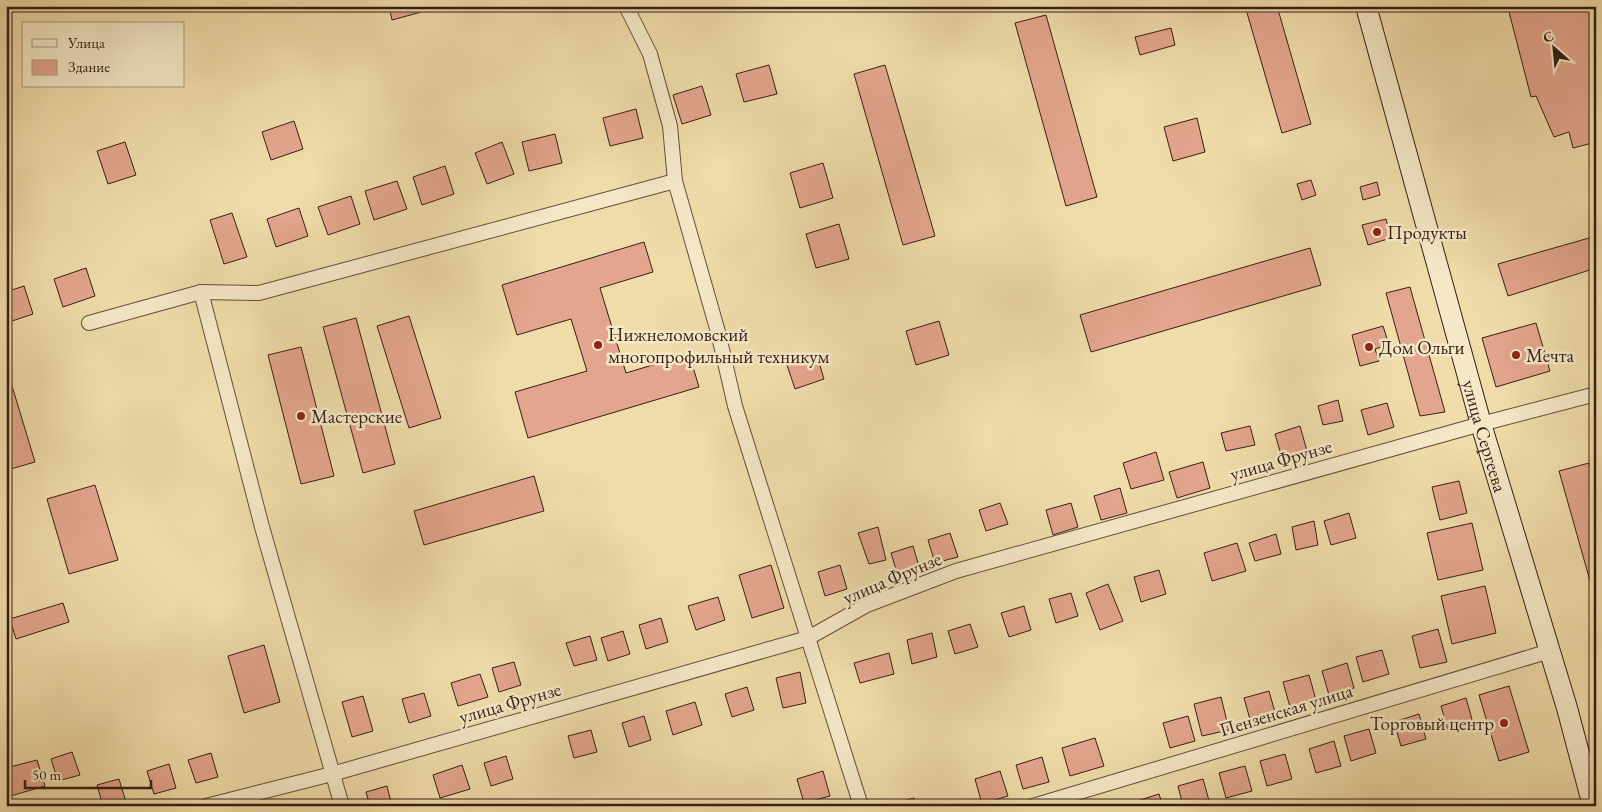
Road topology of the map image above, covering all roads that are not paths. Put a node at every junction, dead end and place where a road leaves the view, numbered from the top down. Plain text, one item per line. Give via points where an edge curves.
1 (626, 6) edge
2 (1366, 6) edge
3 (675, 181) junction
4 (201, 292) junction
5 (89, 323) dead end
6 (1596, 394) edge
7 (1481, 424) junction
8 (808, 638) junction
9 (1550, 651) junction
10 (332, 774) junction
11 (206, 806) edge
12 (342, 806) edge
13 (861, 806) edge
14 (1033, 806) edge
15 (1593, 806) edge

1 - 3 street via 650,54 670,126
2 - 7 main road, улица Сергеева
3 - 4 street via 259,293
3 - 8 street via 718,332 735,406
4 - 5 street
4 - 10 street via 262,527
6 - 7 street, улица Фрунзе
7 - 8 street, улица Фрунзе via 956,571 867,605
7 - 9 main road, улица Сергеева
8 - 10 street, улица Фрунзе
8 - 13 street
9 - 14 street, Пензенская улица
9 - 15 main road, улица Сергеева
10 - 11 street, улица Фрунзе
10 - 12 street

